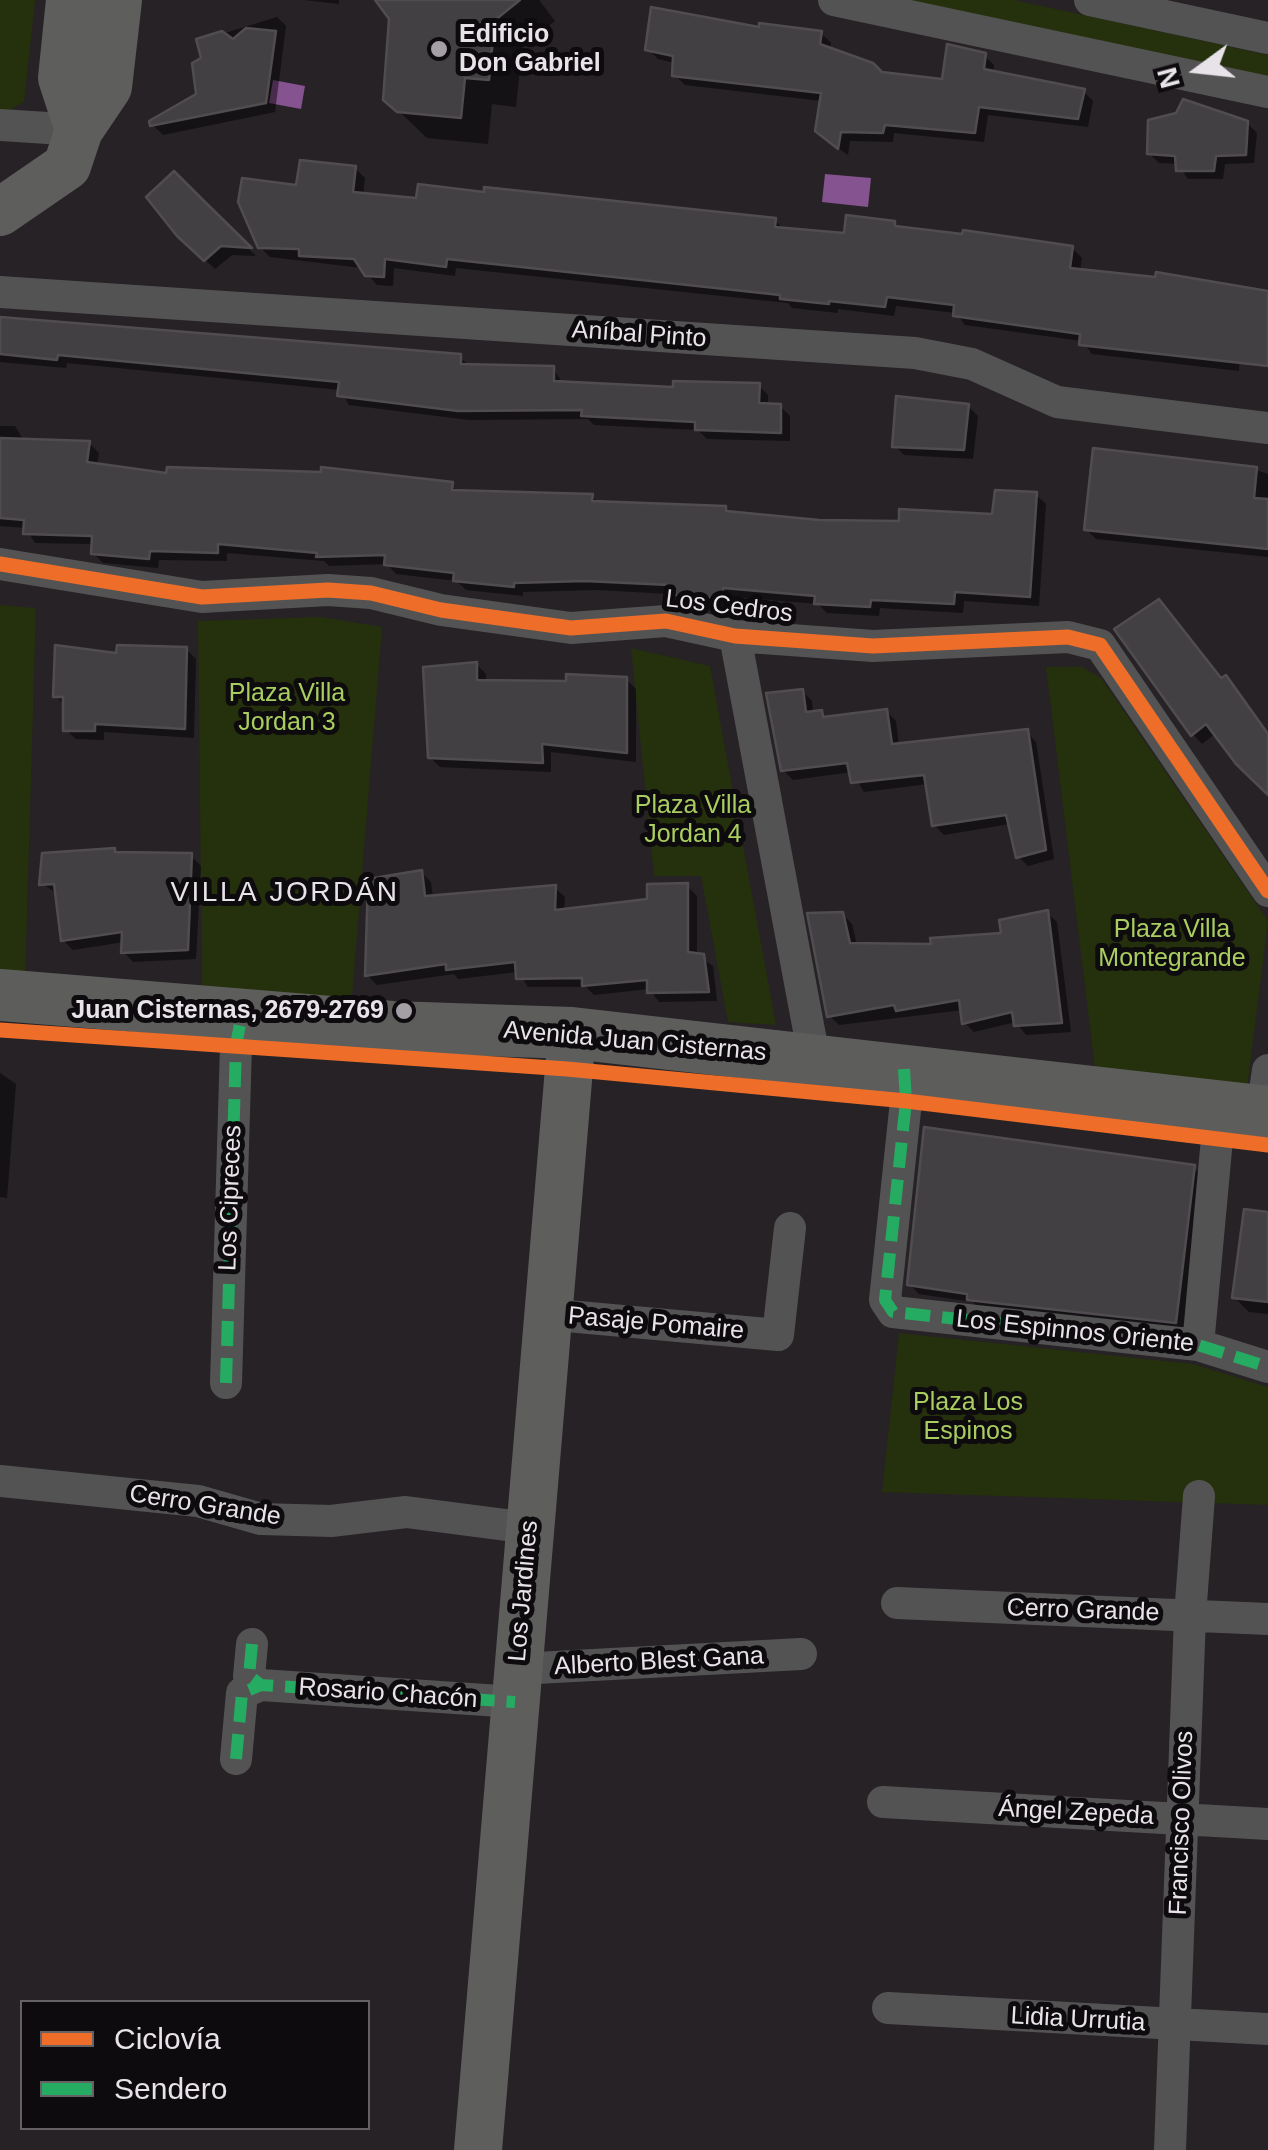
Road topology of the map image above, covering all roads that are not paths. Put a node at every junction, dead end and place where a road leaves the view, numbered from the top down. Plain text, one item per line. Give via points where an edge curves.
1 (70, 0) edge
2 (118, 0) edge
3 (834, 0) edge
4 (1090, 0) edge
5 (1268, 38) edge
6 (1268, 92) edge
7 (0, 125) edge
8 (79, 130) junction
9 (0, 212) edge
10 (0, 292) edge
11 (1268, 428) edge
12 (0, 564) edge
13 (735, 636) junction
14 (1268, 891) edge
15 (0, 995) edge
16 (242, 1014) junction
17 (572, 1033) junction
18 (814, 1057) junction
19 (904, 1069) junction
20 (1254, 1100) edge
21 (790, 1228) dead end
22 (545, 1314) junction
23 (1198, 1344) junction
24 (1268, 1367) edge
25 (226, 1383) dead end
26 (0, 1481) edge
27 (1199, 1496) dead end
28 (529, 1528) junction
29 (897, 1604) dead end
30 (1190, 1616) junction
31 (1268, 1619) edge
32 (252, 1644) dead end
33 (802, 1654) dead end
34 (261, 1685) junction
35 (516, 1686) junction
36 (236, 1759) dead end
37 (883, 1802) dead end
38 (1182, 1819) junction
39 (1268, 1824) edge
40 (888, 2008) dead end
41 (1175, 2026) junction
42 (1268, 2029) edge
43 (478, 2150) edge
44 (1170, 2150) edge

1 - 8 street via 62,78
2 - 8 street via 108,87
3 - 6 street
4 - 5 street
7 - 8 street
8 - 9 street via 67,166
10 - 11 street, Aníbal Pinto via 916,353 972,364 1057,402
12 - 13 street, Los Cedros via 202,597 328,590 571,628 666,621
13 - 14 street, Los Cedros via 873,646 1068,638 1100,645
13 - 18 street
15 - 16 main road, Avenida Juan Cisternas
16 - 17 main road, Avenida Juan Cisternas
16 - 25 street, Los Cipreces
17 - 18 main road, Avenida Juan Cisternas
17 - 22 street, Los Jardines
18 - 19 main road, Avenida Juan Cisternas
19 - 20 main road, Avenida Juan Cisternas
19 - 23 street, Los Espinnos Oriente via 885,1300 893,1312
20 - 23 street
21 - 22 street, Pasaje Pomaire via 778,1335
22 - 28 street, Los Jardines
23 - 24 street, Los Espinnos Oriente
26 - 28 street, Cerro Grande via 198,1501 261,1518 406,1512
27 - 30 street, Francisco Olivos
28 - 35 street, Los Jardines
29 - 30 street, Cerro Grande
30 - 31 street, Cerro Grande
30 - 38 street, Francisco Olivos
32 - 34 street via 249,1676
33 - 35 street, Alberto Blest Gana
34 - 35 street, Rosario Chacón
34 - 36 street via 242,1694
35 - 43 street, Los Jardines
37 - 38 street, Ángel Zepeda
38 - 39 street, Ángel Zepeda
38 - 41 street, Francisco Olivos
40 - 41 street, Lidia Urrutia
41 - 42 street, Lidia Urrutia
41 - 44 street, Francisco Olivos

